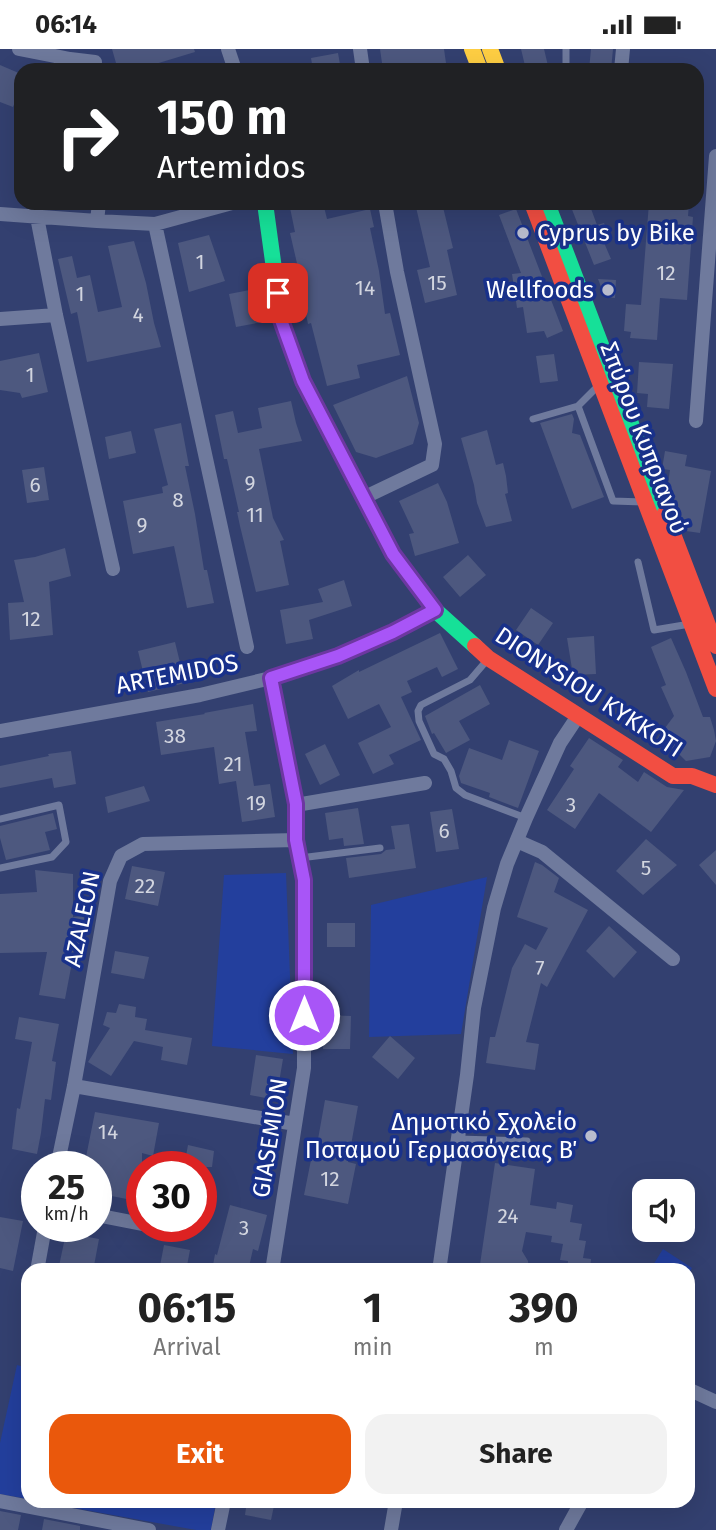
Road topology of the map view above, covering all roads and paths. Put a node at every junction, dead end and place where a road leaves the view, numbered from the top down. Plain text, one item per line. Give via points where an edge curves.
1 (19, 49) edge
2 (95, 60) edge
3 (716, 156) edge
4 (98, 210) edge
5 (205, 210) edge
6 (266, 210) edge
7 (386, 210) edge
8 (535, 210) edge
9 (550, 210) edge
10 (0, 213) edge
11 (37, 218) junction
12 (97, 222) junction
13 (155, 223) junction
14 (56, 316) junction
15 (0, 319) edge
16 (599, 385) junction
17 (578, 406) junction
18 (533, 419) dead end
19 (696, 421) dead end
20 (363, 498) junction
21 (644, 502) junction
22 (638, 562) dead end
23 (113, 569) dead end
24 (435, 610) junction
25 (690, 624) junction
26 (716, 646) edge
27 (247, 647) dead end
28 (488, 659) junction
29 (271, 678) junction
30 (716, 689) edge
31 (578, 716) junction
32 (0, 731) edge
33 (425, 783) dead end
34 (716, 785) edge
35 (296, 804) junction
36 (526, 818) junction
37 (0, 820) edge
38 (296, 840) junction
39 (517, 841) junction
40 (380, 848) dead end
41 (300, 858) junction
42 (0, 868) edge
43 (673, 959) dead end
44 (74, 1086) junction
45 (295, 1124) junction
46 (458, 1139) junction
47 (527, 1141) dead end
48 (60, 1151) edge
49 (42, 1242) edge
50 (38, 1263) edge
51 (273, 1263) edge
52 (440, 1263) edge
53 (695, 1392) edge
54 (716, 1402) edge
55 (0, 1501) edge
56 (21, 1505) edge
57 (36, 1508) edge
58 (223, 1508) edge
59 (395, 1508) edge
60 (578, 1508) edge
61 (149, 1530) edge
62 (218, 1530) edge
63 (391, 1530) edge
64 (566, 1530) edge

1 - 2 street
3 - 19 street
4 - 12 street
5 - 13 street
6 - 20 main road, DIONYSIOU KYKKOTI via 281,320 303,381
7 - 20 street via 435,444 432,465
8 - 16 main road, Σπύρου Κυπριανού
9 - 26 main road, Σπύρου Κυπριανού
10 - 11 street
11 - 12 street
11 - 14 street
12 - 13 street
13 - 27 street
14 - 15 street
14 - 23 street
16 - 17 lane
16 - 21 main road, Σπύρου Κυπριανού
17 - 18 lane
17 - 21 lane via 613,501
20 - 24 main road, DIONYSIOU KYKKOTI via 393,554
21 - 25 main road, Σπύρου Κυπριανού
22 - 25 lane via 654,630
24 - 28 main road, DIONYSIOU KYKKOTI
24 - 29 street, ARTEMIDOS via 338,656
25 - 30 main road, Σπύρου Κυπριανού
28 - 31 main road, DIONYSIOU KYKKOTI
28 - 36 lane via 470,680 421,705 419,721 434,754 444,759 451,771 456,788
29 - 32 street, ARTEMIDOS
29 - 35 street, GIASEMION
31 - 34 main road, DIONYSIOU KYKKOTI via 673,776 692,776
31 - 36 street via 560,743
33 - 35 street
35 - 38 street, GIASEMION
36 - 39 street
37 - 42 lane via 59,805 66,842 52,857
38 - 41 street, GIASEMION
38 - 44 street, AZALEON via 143,844 121,856 110,881
39 - 43 street via 541,852
39 - 46 street via 494,908 474,1009
40 - 41 lane
41 - 45 street, GIASEMION via 304,880 304,1068
44 - 45 street
44 - 48 street, AZALEON
45 - 51 street, GIASEMION
46 - 47 lane
46 - 52 street
49 - 50 street
53 - 54 street
55 - 56 street
57 - 61 street
58 - 62 street
59 - 63 street
60 - 64 street

